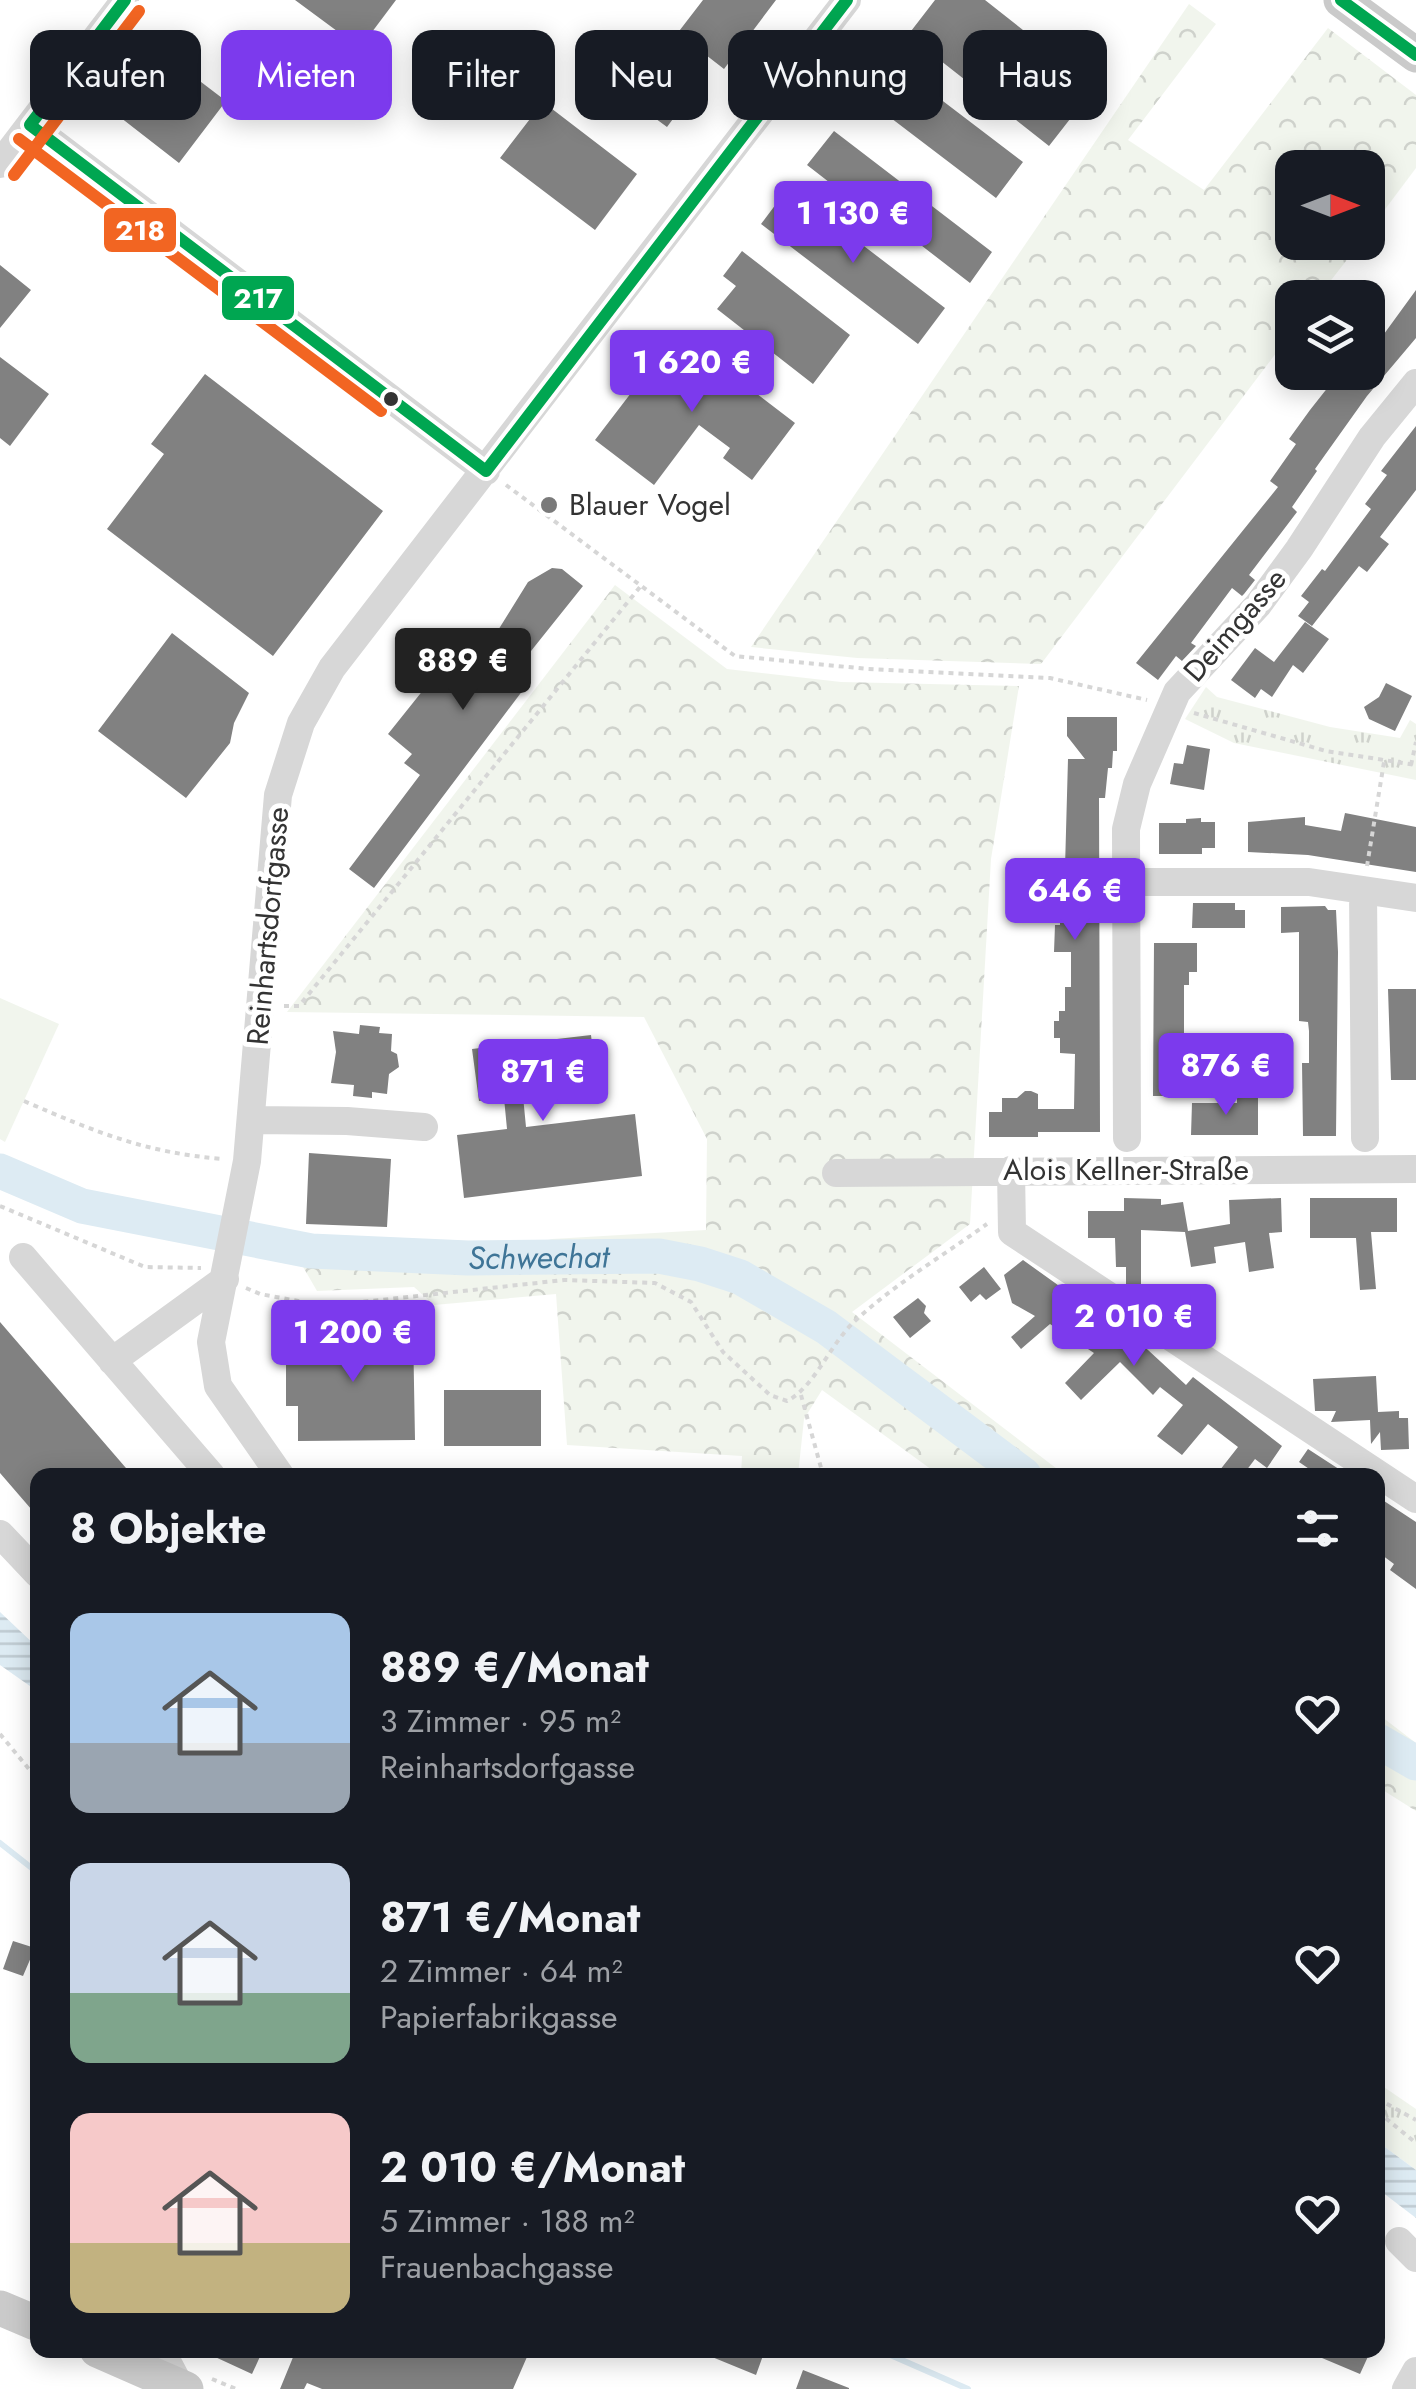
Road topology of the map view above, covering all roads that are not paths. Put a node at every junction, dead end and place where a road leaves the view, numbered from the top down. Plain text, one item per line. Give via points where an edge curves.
1 (125, 0) edge
2 (847, 0) edge
3 (1342, 0) edge
4 (1416, 55) edge
5 (30, 124) junction
6 (0, 164) edge
7 (1416, 383) edge
8 (486, 471) junction
9 (1126, 882) junction
10 (1362, 890) junction
11 (1416, 898) edge
12 (252, 1120) junction
13 (424, 1127) dead end
14 (1126, 1138) dead end
15 (1365, 1138) dead end
16 (1416, 1169) edge
17 (1011, 1170) junction
18 (836, 1173) dead end
19 (23, 1257) dead end
20 (227, 1268) junction
21 (112, 1361) junction
22 (205, 1468) edge
23 (275, 1468) edge
24 (1369, 1468) edge
25 (1385, 1479) edge
26 (1416, 1499) edge
27 (0, 1534) edge
28 (30, 1566) edge
29 (115, 2358) edge
30 (165, 2358) edge
31 (1416, 2370) edge
32 (183, 2388) edge
33 (1406, 2389) edge

1 - 5 street
2 - 8 street, Reinhartsdorfgasse
3 - 4 main road
5 - 6 street
5 - 8 street
7 - 9 street, Deimgasse via 1268,591 1178,692 1136,784 1126,828
8 - 12 street, Reinhartsdorfgasse via 332,668 301,722 278,795
9 - 10 street via 1309,882
9 - 14 street, Deimgasse
10 - 11 street
10 - 15 street
12 - 13 street
12 - 20 street, Reinhartsdorfgasse
16 - 17 street, Alois Kellner-Straße
17 - 18 street, Alois Kellner-Straße
17 - 24 street via 1012,1232
19 - 21 street
20 - 21 street
20 - 23 street, Reinhartsdorfgasse via 211,1342 218,1386
21 - 22 street
25 - 26 street
27 - 28 street
29 - 32 main road
30 - 32 street
31 - 33 street

